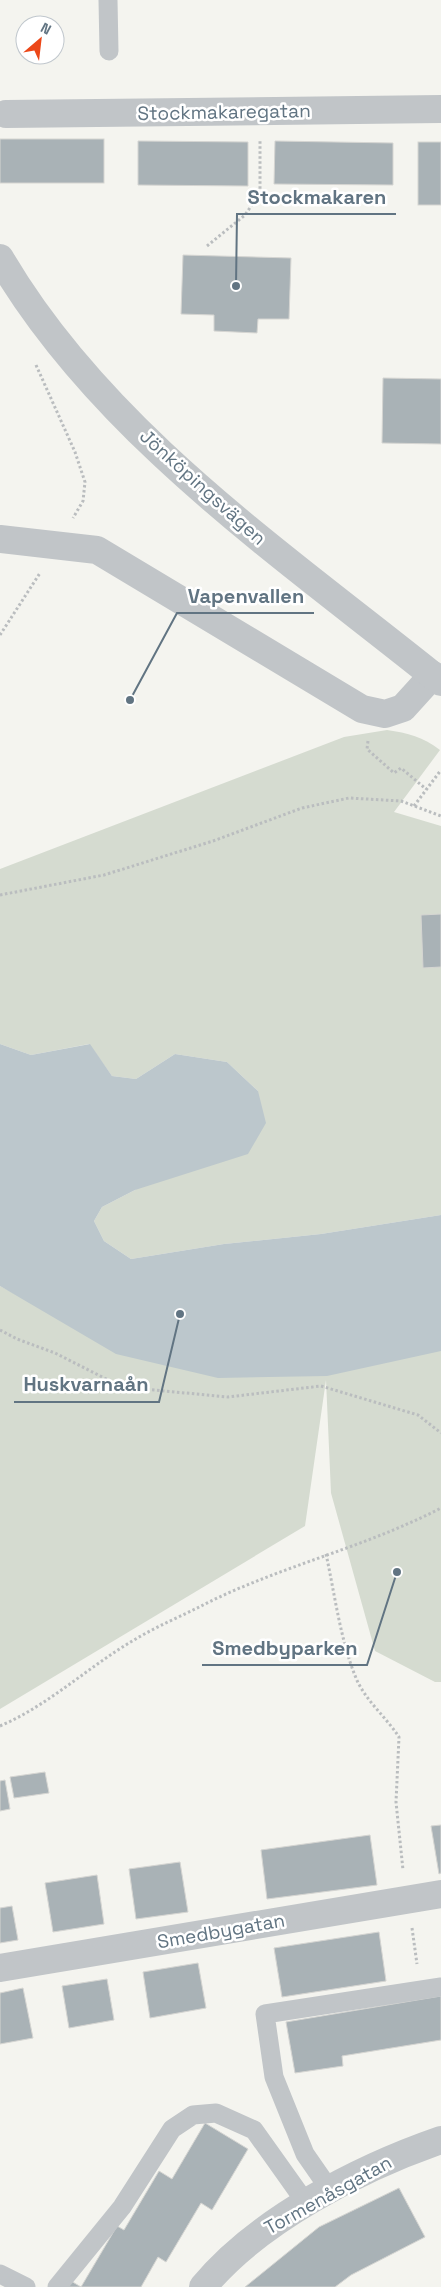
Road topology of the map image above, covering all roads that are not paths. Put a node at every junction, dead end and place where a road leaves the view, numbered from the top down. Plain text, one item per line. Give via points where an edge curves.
1 (108, 0) edge
2 (109, 51) dead end
3 (441, 109) edge
4 (6, 114) dead end
5 (0, 258) edge
6 (0, 539) edge
7 (437, 679) edge
8 (441, 1894) edge
9 (0, 1968) edge
10 (441, 1987) edge
11 (441, 2140) edge
12 (330, 2190) junction
13 (306, 2204) junction
14 (0, 2274) edge
15 (26, 2287) edge
16 (57, 2287) edge
17 (203, 2287) edge

1 - 2 lane
3 - 4 street, Stockmakaregatan
5 - 7 street, Jönköpingsvägen via 18,290 52,337 163,455 238,520
6 - 7 street via 97,550 362,709 385,714 403,708
8 - 9 street, Smedbygatan
10 - 12 lane via 265,2014 274,2076 305,2154
11 - 12 street, Tormenåsgatan via 404,2152
12 - 13 street, Tormenåsgatan
13 - 16 lane via 254,2130 216,2113 193,2115 172,2129 122,2207
13 - 17 street, Tormenåsgatan via 263,2230 214,2273
14 - 15 lane

